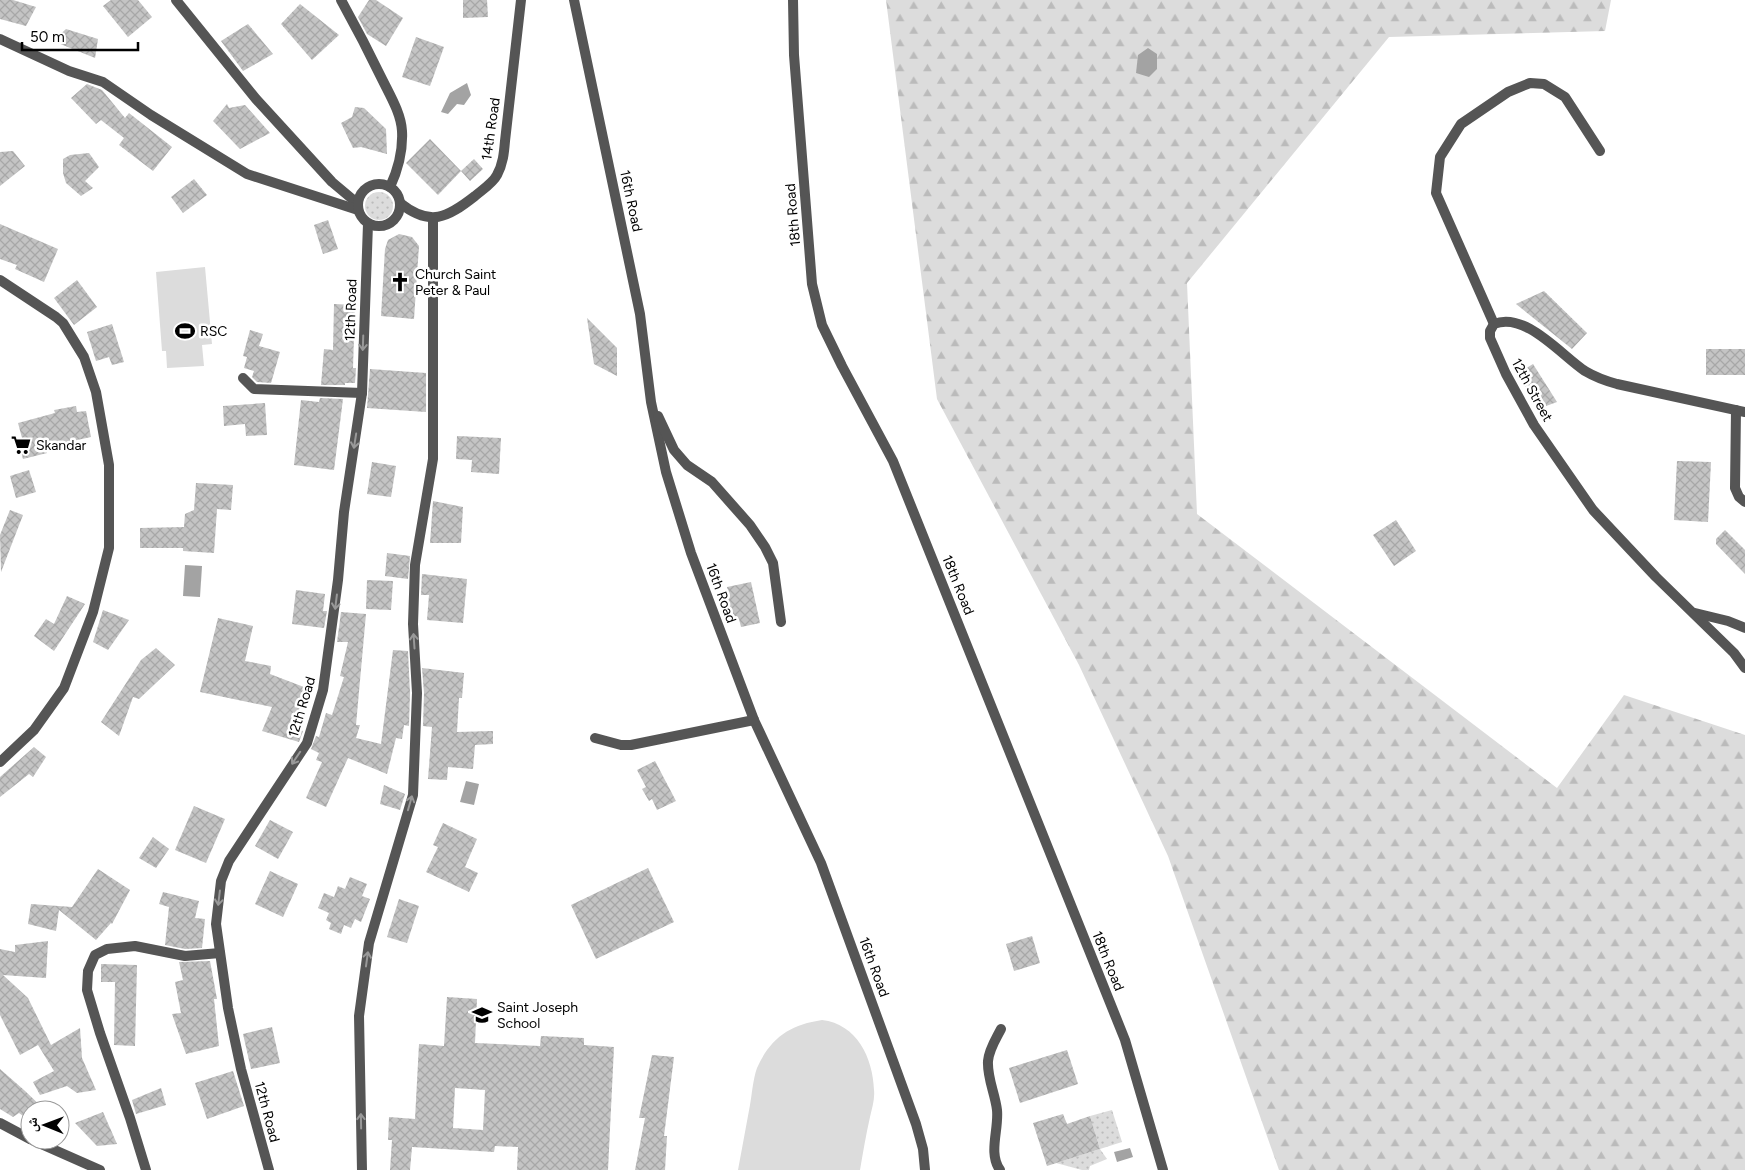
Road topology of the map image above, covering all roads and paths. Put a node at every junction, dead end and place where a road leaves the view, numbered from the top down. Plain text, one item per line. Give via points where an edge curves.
1 (176, 0) edge
2 (341, 0) edge
3 (521, 0) edge
4 (574, 0) edge
5 (792, 0) edge
6 (0, 39) edge
7 (1600, 152) dead end
8 (390, 187) junction
9 (400, 203) junction
10 (357, 206) junction
11 (433, 218) junction
12 (368, 224) junction
13 (0, 280) edge
14 (1494, 324) junction
15 (243, 378) dead end
16 (362, 393) junction
17 (651, 402) junction
18 (1741, 411) edge
19 (1745, 502) edge
20 (1694, 613) junction
21 (781, 622) dead end
22 (1745, 628) edge
23 (1744, 664) edge
24 (754, 720) junction
25 (595, 738) dead end
26 (0, 762) edge
27 (220, 953) junction
28 (1001, 1028) dead end
29 (0, 1123) edge
30 (20, 1134) edge
31 (54, 1150) edge
32 (100, 1170) edge
33 (146, 1170) edge
34 (269, 1170) edge
35 (362, 1170) edge
36 (925, 1170) edge
37 (999, 1170) edge
38 (1163, 1170) edge

1 - 10 street via 256,98
2 - 8 street via 395,105 400,123 398,169
3 - 11 street, 14th Road via 505,141 496,177 450,214
4 - 17 street, 16th Road via 640,314
5 - 38 street, 18th Road via 812,284 822,325 893,461 1125,1040
6 - 10 street via 69,71 103,82 247,174
7 - 14 street via 1565,97 1544,84 1530,83 1508,92 1462,124 1440,157 1436,192
8 - 9 street
8 - 10 street via 372,185 362,192
9 - 11 street via 415,213
9 - 12 street via 397,216 387,225
10 - 12 street via 360,216
35 -> 11 street via 359,1016 370,943 413,794 417,693 414,565 433,459
12 -> 16 street, 12th Road
13 - 26 street via 56,317 84,357 96,392 107,450 110,538 108,560 93,612 64,688 34,730
14 - 18 street via 1507,320 1534,331 1600,379
14 - 20 street, 12th Street via 1490,338 1506,374 1556,458 1593,510
15 - 16 street via 254,389
16 -> 27 street, 12th Road via 344,512 324,690 307,743 228,861 221,880 216,924
17 - 21 street via 674,450 687,465 712,482 765,547 773,563
17 - 24 street, 16th Road via 666,472 691,553
18 - 19 street via 1735,488
20 - 22 street
20 - 23 street, 12th Street
24 - 25 street via 631,745
24 - 36 street, 16th Road via 821,863 916,1124
27 - 33 street via 184,956 135,946 107,949 95,955 90,965 87,990
27 - 34 street, 12th Road via 241,1069
28 - 37 street via 991,1048 988,1068 997,1110 994,1157
29 - 30 street
31 - 32 street

